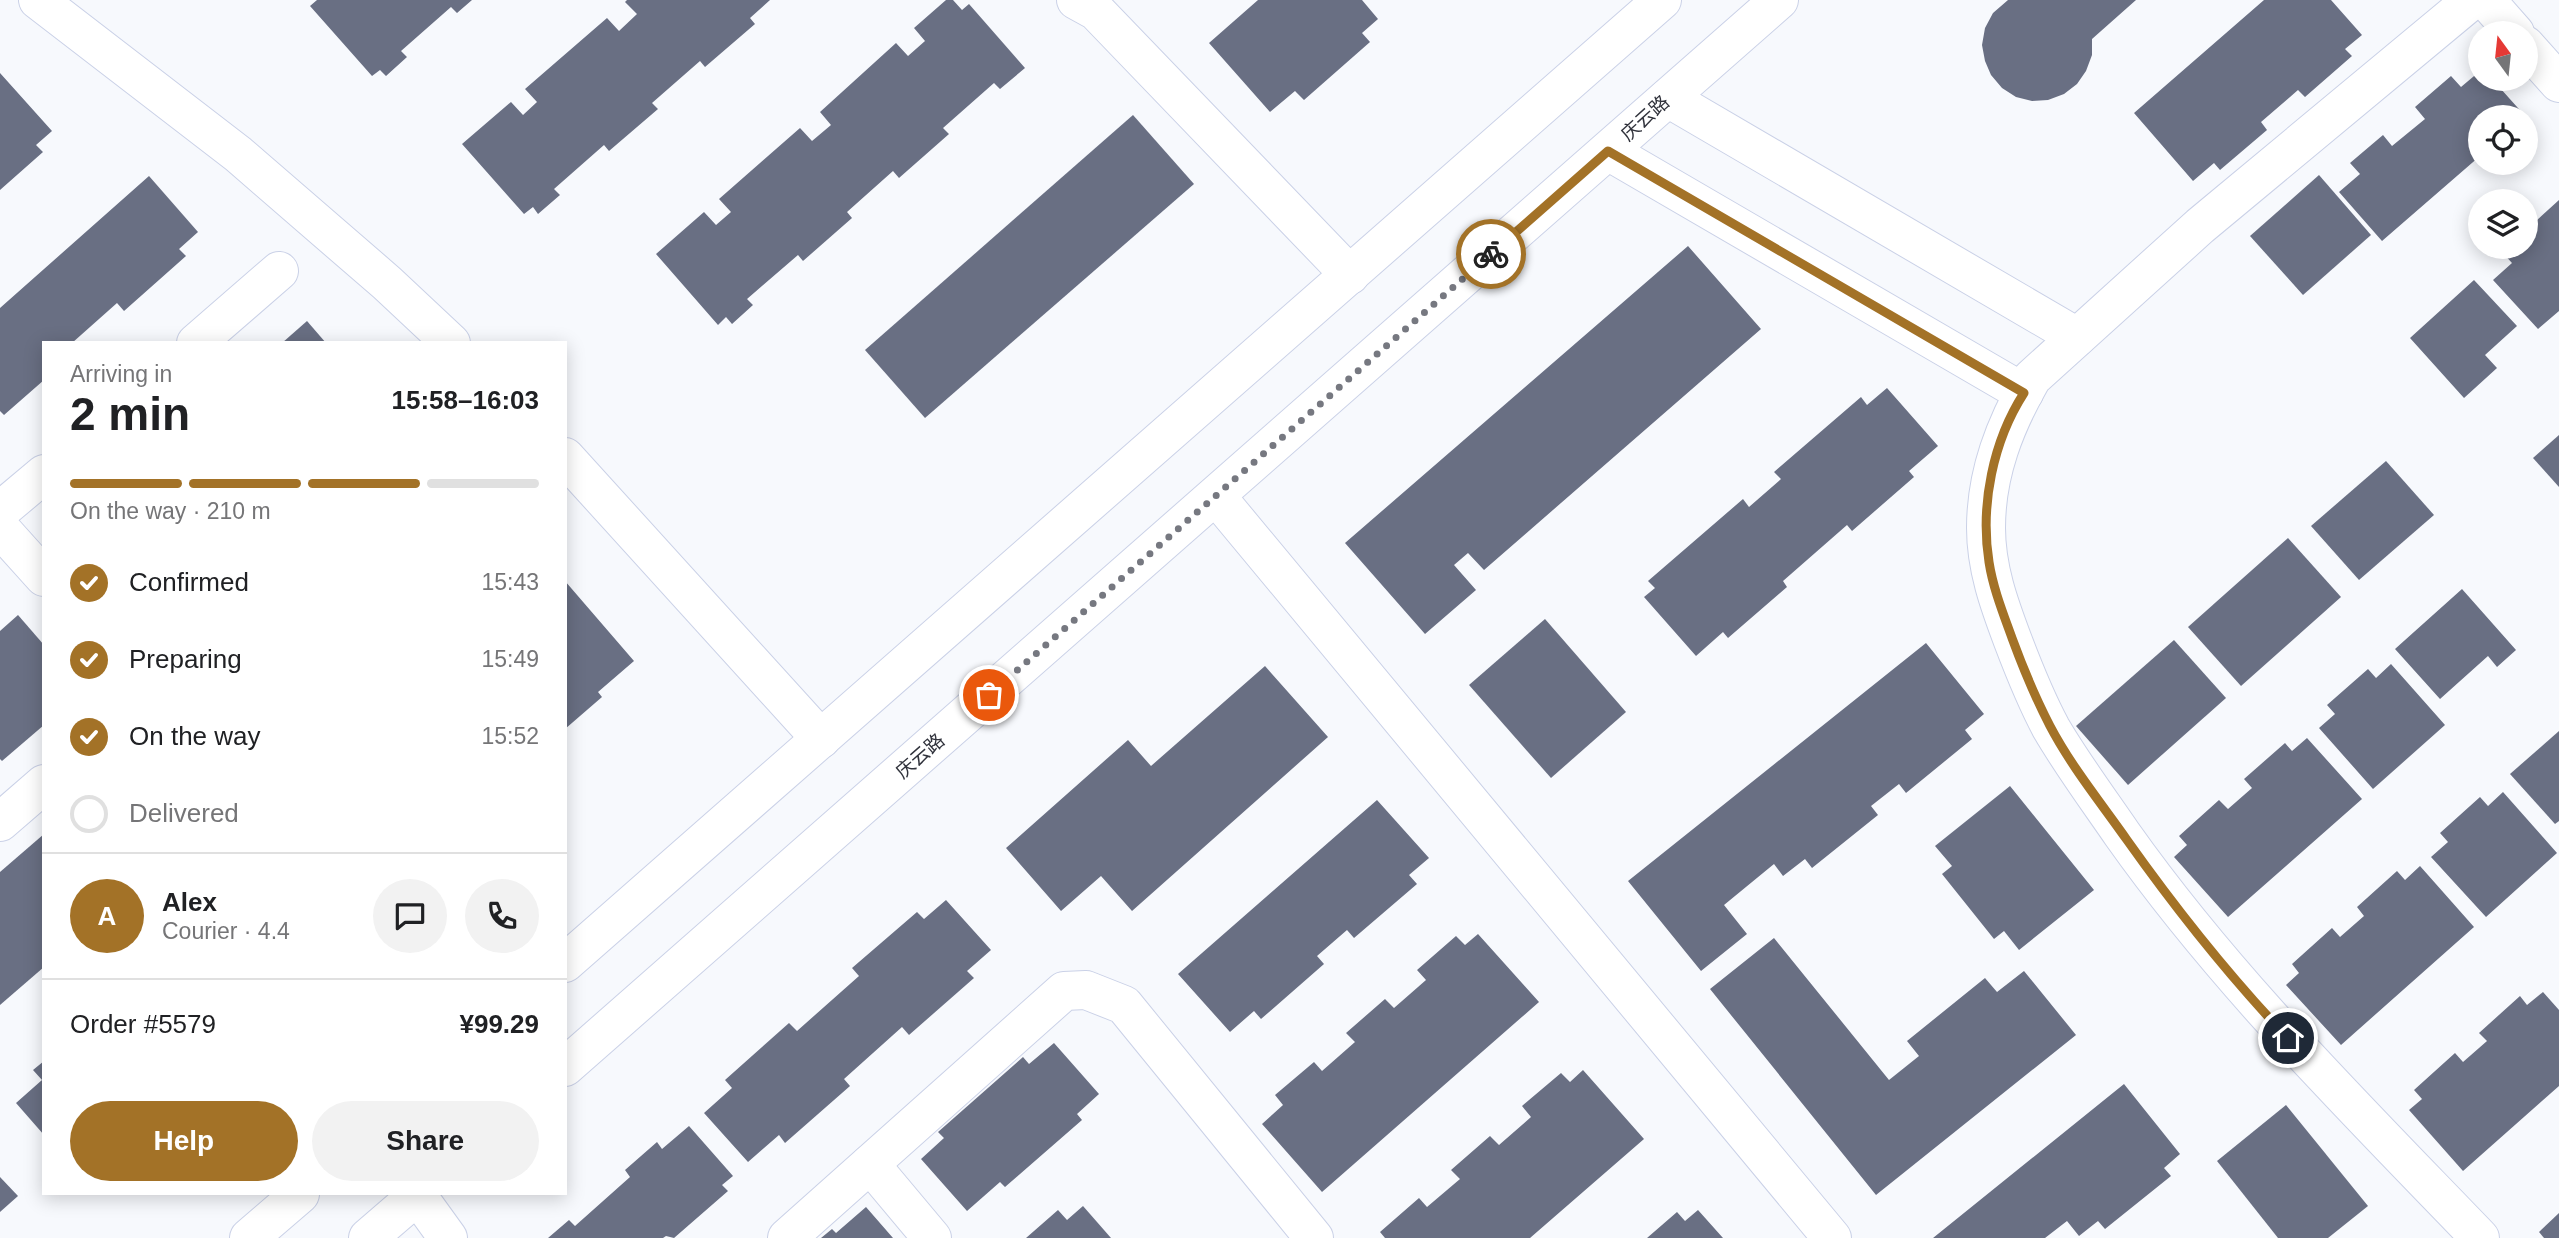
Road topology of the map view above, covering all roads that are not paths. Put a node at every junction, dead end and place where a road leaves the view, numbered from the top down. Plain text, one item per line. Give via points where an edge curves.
1 (38, 0) edge
2 (1076, 0) edge
3 (1662, 0) edge
4 (1779, 0) edge
5 (2472, 0) edge
6 (2486, 0) edge
7 (2504, 21) edge
8 (2538, 60) edge
9 (2559, 83) edge
10 (1668, 98) junction
11 (1608, 151) junction
12 (279, 271) dead end
13 (1350, 275) junction
14 (2077, 337) junction
15 (198, 341) edge
16 (449, 341) edge
17 (2024, 393) junction
18 (567, 459) edge
19 (42, 476) edge
20 (1216, 496) junction
21 (0, 511) edge
22 (0, 528) edge
23 (42, 575) edge
24 (821, 740) junction
25 (42, 786) edge
26 (0, 822) edge
27 (567, 961) edge
28 (567, 1065) edge
29 (870, 1164) junction
30 (299, 1195) edge
31 (417, 1195) edge
32 (419, 1195) edge
33 (249, 1238) edge
34 (368, 1238) edge
35 (448, 1238) edge
36 (787, 1238) edge
37 (932, 1238) edge
38 (1314, 1238) edge
39 (1832, 1238) edge
40 (2480, 1238) edge

1 - 16 main road via 238,154
2 - 13 main road via 1096,11
3 - 13 main road
4 - 10 main road, 庆云路
5 - 14 main road via 2200,226
6 - 7 main road
8 - 9 main road
10 - 11 main road, 庆云路
10 - 14 main road
11 - 17 main road
11 - 20 main road, 庆云路
12 - 15 main road
13 - 24 main road
14 - 17 main road via 2032,378
17 - 40 main road via 1994,464 1987,517 1989,560 1995,592 2026,676 2051,727 2111,818 2193,928 2269,1018
18 - 24 main road
19 - 21 main road
20 - 28 main road, 庆云路
20 - 39 main road
22 - 23 main road
24 - 27 main road
25 - 26 main road
29 - 36 main road
29 - 37 main road
29 - 38 main road via 1065,991 1086,989 1124,1005
30 - 33 main road
31 - 34 main road
32 - 35 main road

